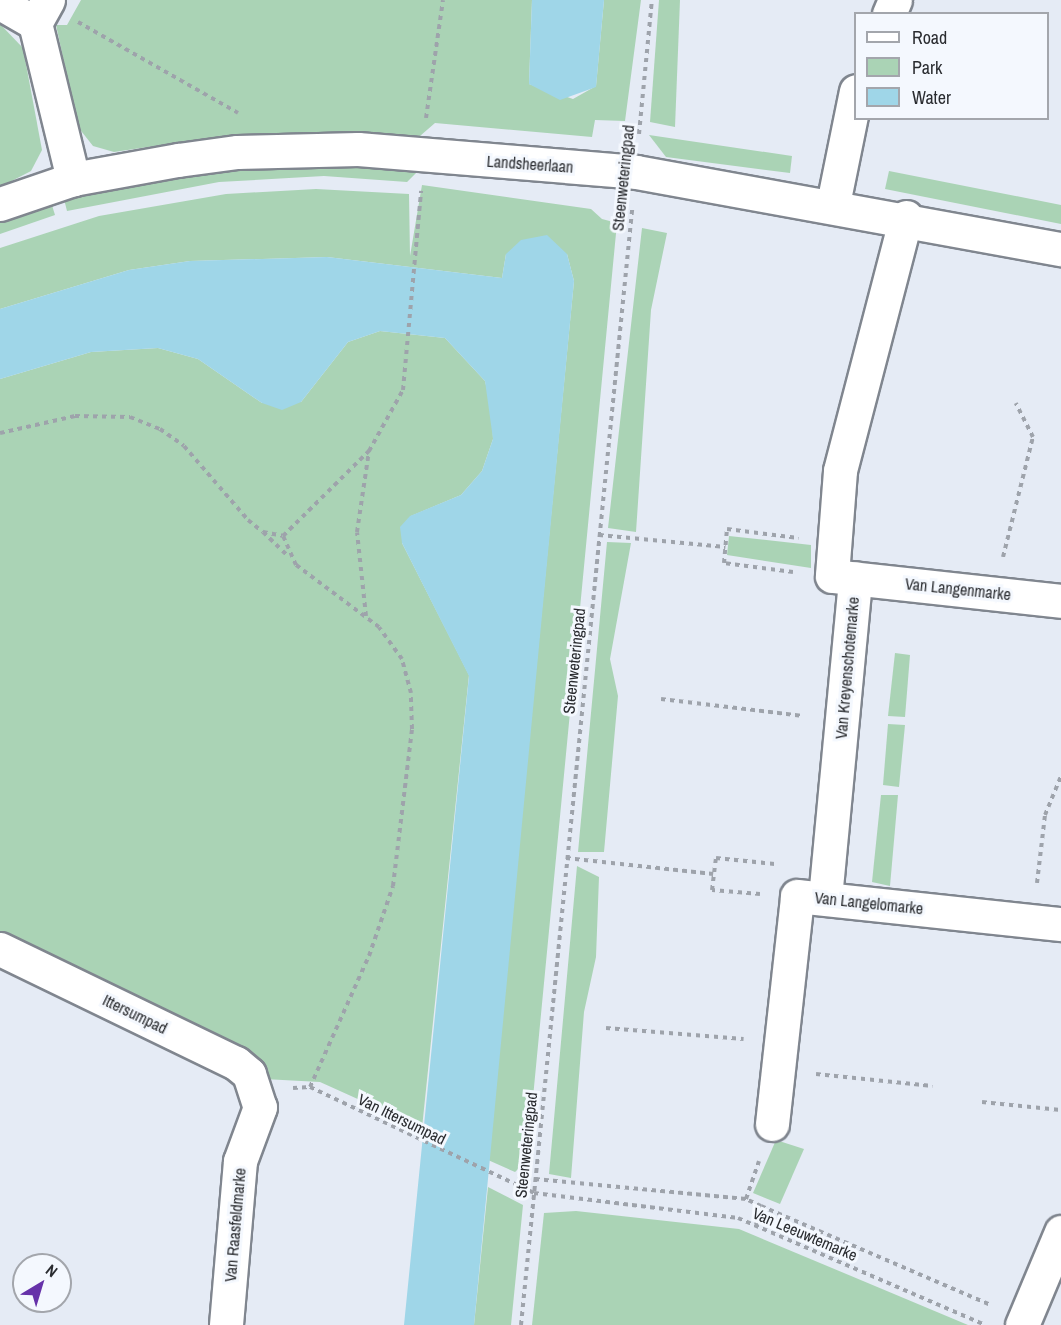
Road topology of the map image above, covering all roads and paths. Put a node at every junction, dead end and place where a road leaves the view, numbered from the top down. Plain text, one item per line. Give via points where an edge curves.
1 (443, 0) edge
2 (652, 0) edge
3 (0, 3) edge
4 (43, 9) edge
5 (854, 96) edge
6 (426, 112) dead end
7 (245, 116) dead end
8 (415, 117) dead end
9 (426, 118) dead end
10 (636, 172) junction
11 (73, 179) junction
12 (410, 187) dead end
13 (421, 188) dead end
14 (0, 204) edge
15 (833, 204) junction
16 (906, 217) junction
17 (418, 249) dead end
18 (1061, 249) edge
19 (1016, 403) dead end
20 (0, 433) edge
21 (369, 451) junction
22 (262, 532) junction
23 (599, 535) junction
24 (283, 536) junction
25 (834, 542) junction
26 (725, 547) junction
27 (290, 557) junction
28 (843, 577) junction
29 (1000, 594) junction
30 (1061, 601) edge
31 (366, 617) junction
32 (661, 699) dead end
33 (842, 720) junction
34 (1061, 776) edge
35 (566, 858) junction
36 (713, 874) junction
37 (817, 888) junction
38 (1047, 922) edge
39 (4, 962) edge
40 (606, 1028) dead end
41 (779, 1056) junction
42 (932, 1086) dead end
43 (310, 1087) junction
44 (257, 1093) junction
45 (982, 1102) dead end
46 (1061, 1110) edge
47 (772, 1124) joint
48 (535, 1179) junction
49 (534, 1193) junction
50 (746, 1199) junction
51 (761, 1206) junction
52 (756, 1225) junction
53 (1061, 1232) edge
54 (1009, 1318) edge
55 (226, 1325) edge
56 (521, 1325) edge
57 (985, 1325) edge

1 - 6 path
2 - 10 path, Steenweteringpad
3 - 4 street
4 - 7 path
4 - 11 street
5 - 15 street
8 - 9 path
10 - 11 street, Landsheerlaan via 300,148 237,152
10 - 15 street, Landsheerlaan
10 - 23 path, Steenweteringpad
11 - 14 street, Landsheerlaan
12 - 13 path
15 - 16 street, Landsheerlaan
16 - 18 street, Landsheerlaan
16 - 25 street, Van Kreyenschotemarke via 840,471
17 - 21 path via 403,390
19 - 29 path via 1034,436 1004,546
20 - 22 path via 110,414 160,429 184,446
21 - 24 path
21 - 31 path via 357,532
22 - 24 path
22 - 27 path
23 - 26 path
23 - 35 path, Steenweteringpad
24 - 27 path
25 - 26 path via 728,529
25 - 28 street, Van Kreyenschotemarke
26 - 28 path via 724,563
27 - 31 path
28 - 29 street, Van Langenmarke
28 - 33 street, Van Kreyenschotemarke
29 - 30 street, Van Langenmarke
31 - 43 path via 402,659 411,693 398,857 369,956
32 - 33 path
33 - 37 street, Van Kreyenschotemarke
34 - 38 path via 1045,815
35 - 36 path
35 - 48 path, Steenweteringpad
36 - 37 path via 712,890
36 - 37 path via 716,858
37 - 38 street, Van Langelomarke
37 - 41 street, Van Langelomarke
39 - 44 street, Ittersumpad via 237,1063
40 - 41 path
41 - 42 path
41 - 47 street, Van Langelomarke
43 - 44 path
43 - 49 path, Van Ittersumpad
44 - 55 street, Van Raasfeldmarke via 258,1122 240,1161
45 - 46 path
47 - 50 path
48 - 49 path, Steenweteringpad
48 - 50 path
49 - 52 path, Van Leeuwtemarke via 738,1218
49 - 56 path, Steenweteringpad
50 - 51 path
51 - 52 path
51 - 54 path
52 - 57 path, Van Leeuwtemarke
53 - 54 street

